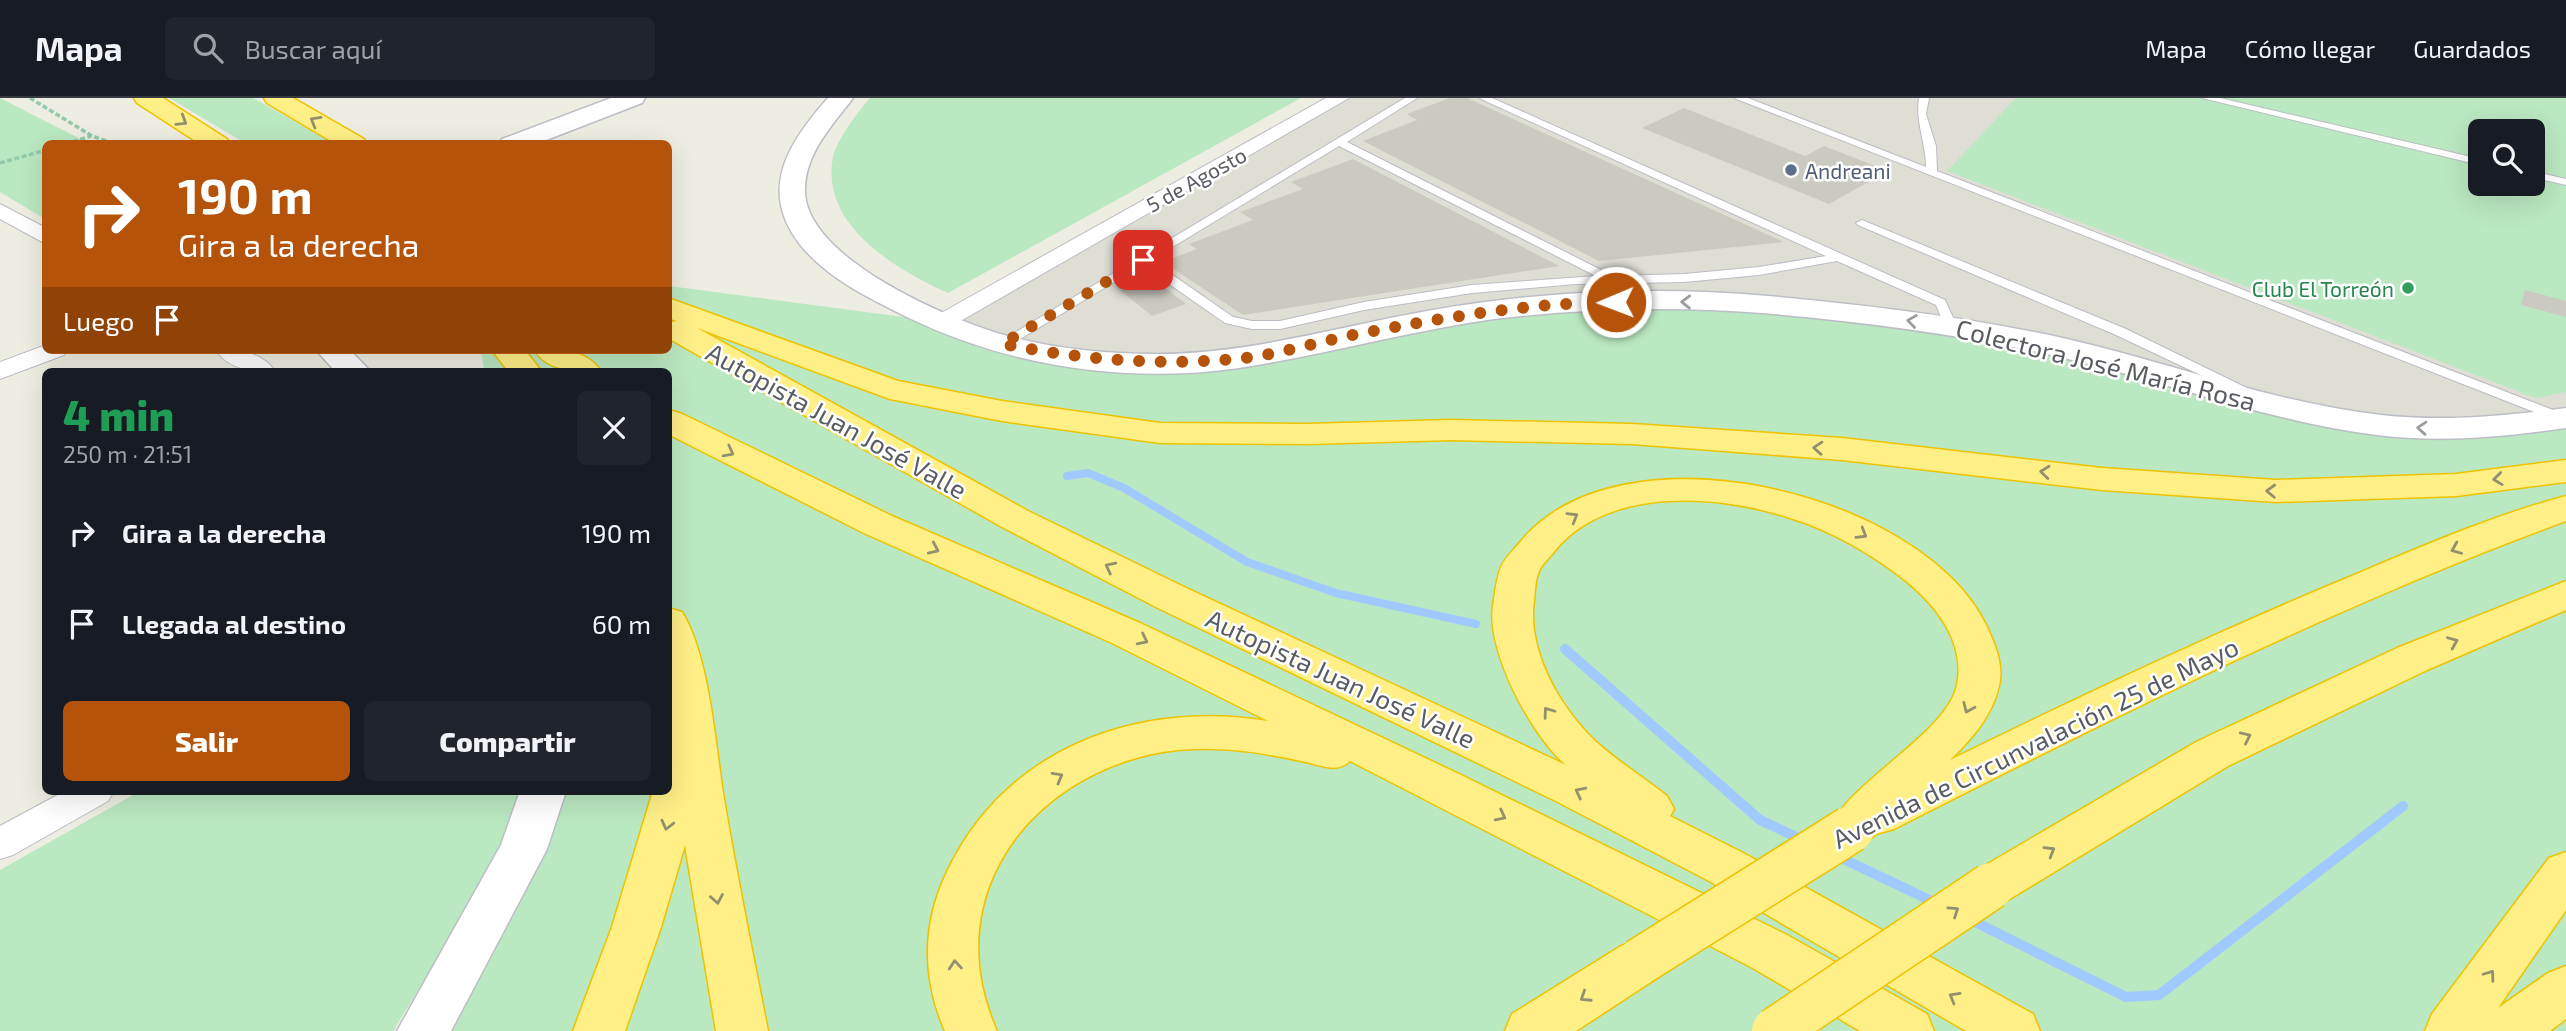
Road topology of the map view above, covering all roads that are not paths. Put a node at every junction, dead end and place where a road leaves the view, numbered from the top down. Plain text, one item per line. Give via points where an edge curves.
1 (146, 98) edge
2 (276, 98) edge
3 (633, 98) edge
4 (841, 98) edge
5 (1340, 98) edge
6 (1412, 98) edge
7 (1484, 98) edge
8 (1739, 98) edge
9 (1924, 98) edge
10 (2207, 98) edge
11 (212, 140) edge
12 (348, 140) edge
13 (522, 140) edge
14 (1339, 142) junction
15 (2468, 159) edge
16 (1932, 172) junction
17 (2545, 177) edge
18 (2566, 182) edge
19 (0, 210) edge
20 (1862, 223) dead end
21 (42, 236) edge
22 (1839, 257) junction
23 (1143, 260) junction
24 (1611, 279) junction
25 (672, 308) edge
26 (942, 322) junction
27 (1951, 326) junction
28 (672, 327) edge
29 (1002, 344) junction
30 (45, 354) edge
31 (234, 354) edge
32 (336, 354) edge
33 (511, 354) edge
34 (557, 354) edge
35 (257, 368) edge
36 (351, 368) edge
37 (523, 368) edge
38 (580, 368) edge
39 (0, 371) edge
40 (2281, 407) junction
41 (2564, 418) edge
42 (672, 422) edge
43 (2566, 471) edge
44 (2566, 508) edge
45 (2566, 595) edge
46 (672, 636) edge
47 (691, 735) junction
48 (1445, 788) junction
49 (89, 795) edge
50 (542, 795) edge
51 (1851, 829) junction
52 (0, 844) edge
53 (1728, 868) junction
54 (2566, 872) edge
55 (2566, 989) edge
56 (422, 1031) edge
57 (598, 1031) edge
58 (742, 1031) edge
59 (971, 1031) edge
60 (1531, 1031) edge
61 (1774, 1031) edge
62 (1908, 1031) edge
63 (2014, 1031) edge
64 (2451, 1031) edge
65 (2508, 1031) edge

1 -> 11 highway
12 -> 2 highway
3 - 13 main road
4 - 26 main road, Colectora José María Rosa via 799,155 793,174 796,219 806,236 863,283
5 - 26 street, 5 de Agosto
6 - 14 lane
7 - 22 lane
8 - 16 lane
9 - 16 lane via 1921,114 1931,146
10 - 15 lane
14 - 23 lane
14 - 24 lane
16 - 41 lane
17 - 18 lane
19 - 21 street
20 - 40 lane via 2121,332
22 - 24 lane via 1759,271
22 - 27 lane via 1941,303
23 - 24 lane via 1229,320 1252,325 1280,325 1472,289
23 - 29 lane
43 -> 25 highway via 2456,485 2276,491 2102,479 1842,449 1632,434 1451,430 1160,433 1002,411 890,389
26 - 29 main road, Colectora José María Rosa
27 -> 29 main road, Colectora José María Rosa via 1750,303 1565,303 1452,316 1237,359 1154,363 1072,358
27 - 40 main road, Colectora José María Rosa via 2072,351
53 -> 28 highway, Autopista Juan José Valle via 1027,525
30 - 39 street
31 - 35 street
32 - 36 main road
33 - 37 highway
34 - 38 highway
41 -> 40 main road, Colectora José María Rosa via 2448,429 2377,425
42 -> 48 highway, Autopista Juan José Valle via 879,525 1126,632
44 -> 51 highway, Avenida de Circunvalación 25 de Mayo via 2496,532 2268,628
61 -> 45 highway, bridge via 1991,886 2212,754 2412,659
46 - 47 highway
47 -> 57 highway via 626,964
47 -> 58 highway
59 -> 48 highway via 961,1012 953,927 968,877 997,829 1037,789 1101,753 1164,735 1221,731 1281,738
48 -> 62 highway, Autopista Juan José Valle via 1769,951
49 - 52 street
50 - 56 main road via 523,849
53 -> 51 highway via 1573,746 1540,700 1518,654 1512,614 1519,569 1550,531 1590,506 1640,493 1695,490 1748,495 1803,509 1851,528 1903,559 1960,612 1978,649 1978,685 1960,725
51 -> 60 highway, Avenida de Circunvalación 25 de Mayo, bridge
63 -> 53 highway, Autopista Juan José Valle
64 -> 54 highway
55 - 65 highway

